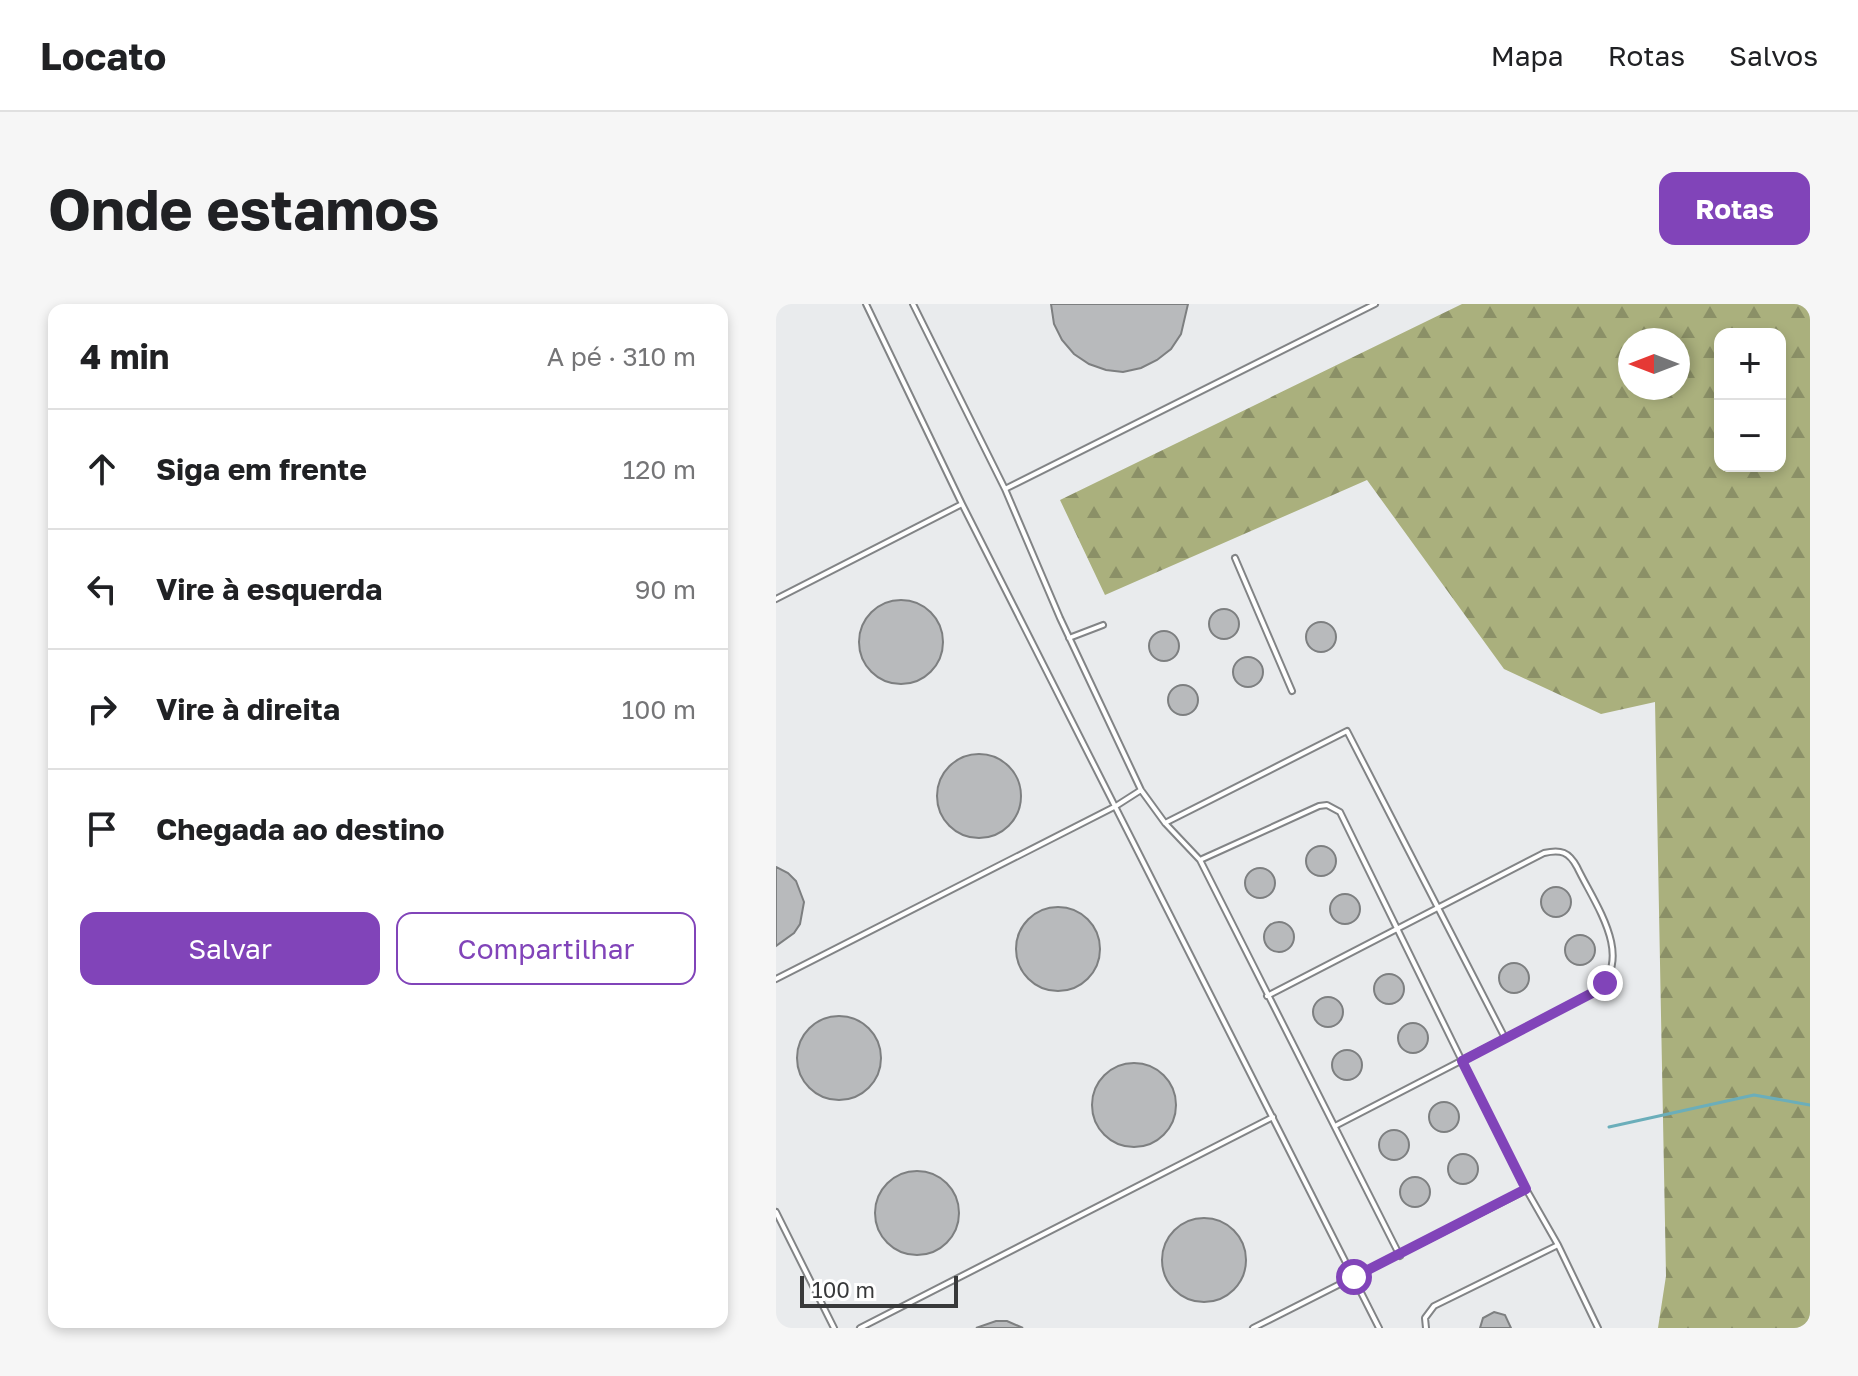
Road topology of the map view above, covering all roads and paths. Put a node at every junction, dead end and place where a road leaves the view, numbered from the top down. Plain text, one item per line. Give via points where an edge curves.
1 (866, 304) edge
2 (913, 304) edge
3 (1375, 304) edge
4 (1005, 489) junction
5 (962, 504) junction
6 (1235, 558) dead end
7 (776, 599) edge
8 (1103, 625) dead end
9 (1069, 638) junction
10 (1292, 691) dead end
11 (1141, 790) junction
12 (1116, 806) junction
13 (1165, 823) junction
14 (1200, 860) junction
15 (1437, 909) junction
16 (1398, 930) junction
17 (776, 979) edge
18 (1267, 996) junction
19 (1505, 1038) junction
20 (1462, 1061) junction
21 (1273, 1117) junction
22 (1335, 1126) junction
23 (1526, 1189) junction
24 (776, 1212) edge
25 (1558, 1245) junction
26 (1400, 1256) junction
27 (1354, 1277) junction
28 (834, 1328) edge
29 (860, 1328) edge
30 (1253, 1328) edge
31 (1379, 1328) edge
32 (1426, 1328) edge
33 (1598, 1328) edge

1 - 5 lane
2 - 4 lane
3 - 4 lane
4 - 9 lane
5 - 7 lane
5 - 12 lane
6 - 10 lane
8 - 9 lane
9 - 11 lane
11 - 12 lane
11 - 13 lane
12 - 17 lane
12 - 21 lane
13 - 14 lane
13 - 15 lane via 1347,731
14 - 16 lane via 1319,806 1335,808
14 - 18 lane
15 - 16 lane
15 - 19 lane
15 - 19 lane via 1544,853 1563,851 1577,867 1611,937 1612,971 1596,991
16 - 18 lane
16 - 20 lane
18 - 22 lane
19 - 20 lane
20 - 22 lane
20 - 23 lane
21 - 27 lane
21 - 29 lane
22 - 26 lane
23 - 25 lane
23 - 26 lane
24 - 28 lane
25 - 32 lane via 1434,1306 1425,1318
25 - 33 lane
26 - 27 lane
27 - 30 lane
27 - 31 lane

